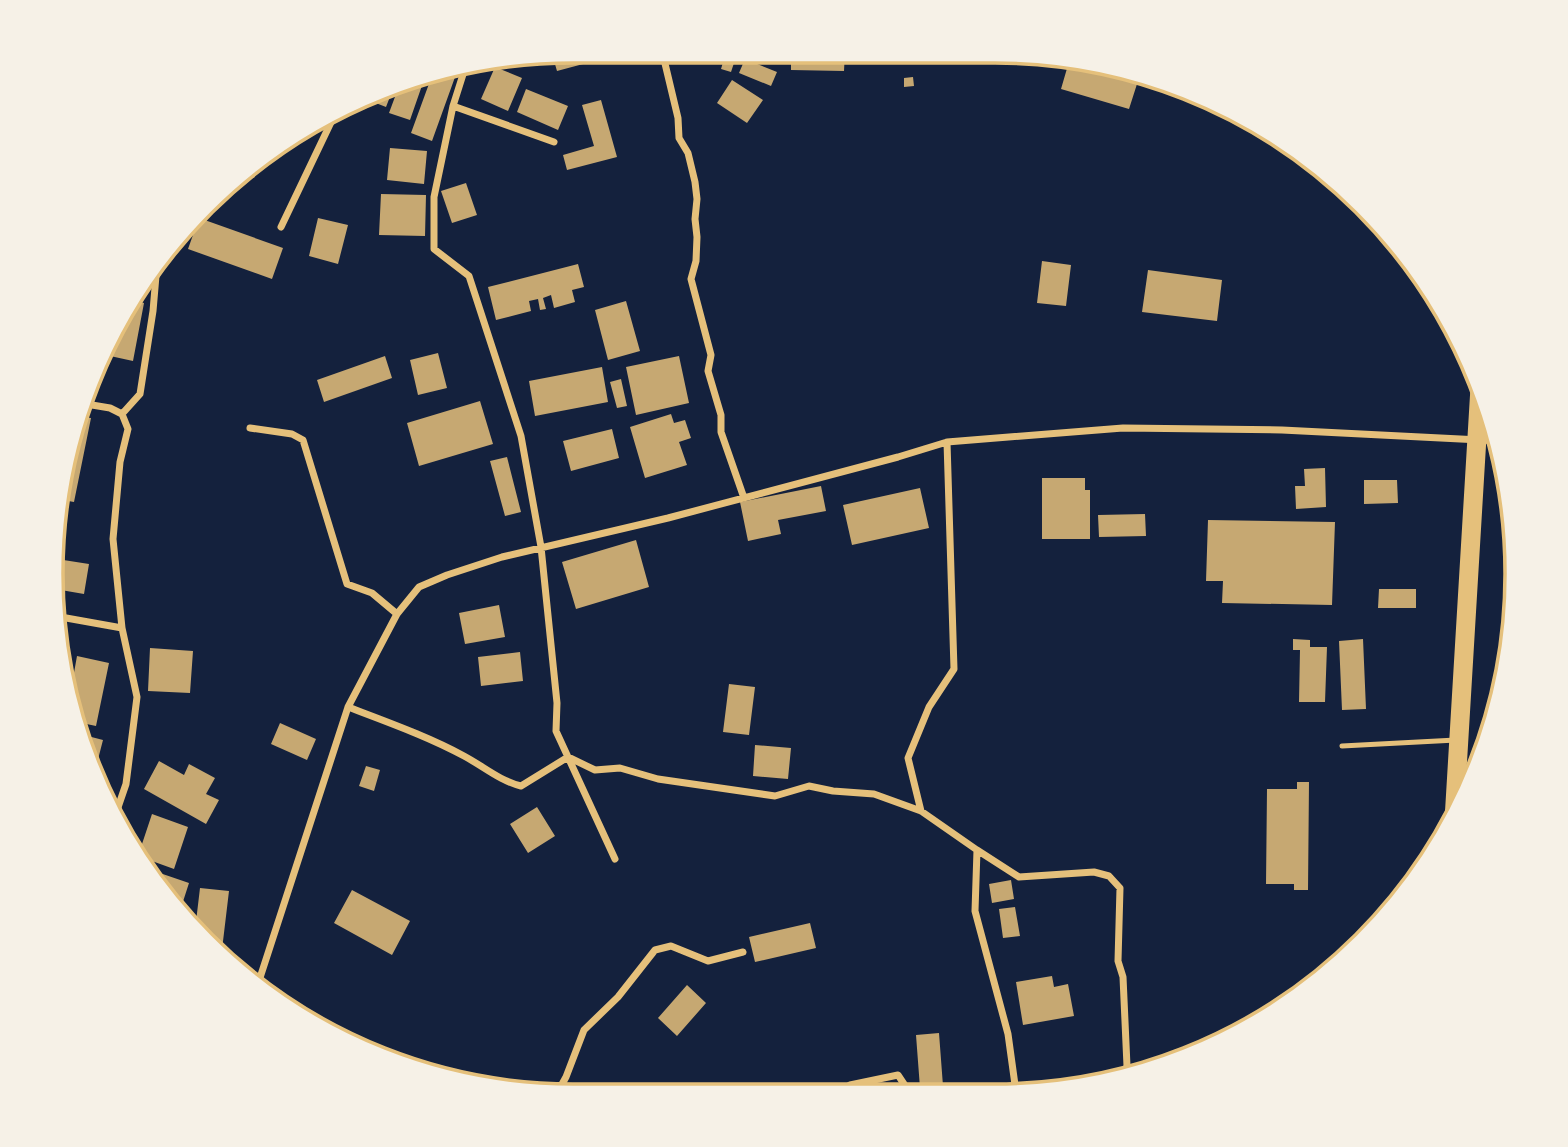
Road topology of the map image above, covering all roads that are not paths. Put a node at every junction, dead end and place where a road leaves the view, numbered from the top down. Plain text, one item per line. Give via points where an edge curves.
1 (665, 63) edge
2 (463, 75) edge
3 (453, 106) junction
4 (330, 125) edge
5 (554, 142) dead end
6 (281, 227) dead end
7 (156, 281) edge
8 (92, 405) edge
9 (1479, 412) edge
10 (122, 414) junction
11 (250, 428) dead end
12 (1478, 440) junction
13 (1488, 440) edge
14 (947, 442) junction
15 (744, 498) junction
16 (541, 547) junction
17 (397, 614) junction
18 (65, 618) edge
19 (122, 628) junction
20 (348, 707) junction
21 (1460, 740) junction
22 (1342, 746) dead end
23 (568, 757) junction
24 (1456, 790) edge
25 (119, 804) edge
26 (921, 811) junction
27 (978, 850) junction
28 (615, 859) dead end
29 (743, 952) dead end
30 (260, 977) edge
31 (1126, 1067) edge
32 (1015, 1083) edge
33 (562, 1084) edge
34 (854, 1084) edge
35 (904, 1084) edge

1 - 15 street via 679,138 695,182 697,237 691,279 711,355 708,371 721,415 721,432
2 - 3 street
3 - 5 street
3 - 16 street via 434,197 434,249 469,276 521,436
4 - 6 street
7 - 10 street via 140,394
8 - 10 street
9 - 12 highway
10 - 19 street via 128,429 113,539
11 - 17 street via 303,440 347,584 372,593
12 - 13 street
12 - 14 street via 1123,428
12 - 21 highway
14 - 15 street
14 - 26 street via 954,669 929,707 908,758
15 - 16 street
16 - 17 street via 472,565 419,587
16 - 23 street via 556,731
17 - 20 street
18 - 19 street
19 - 25 street via 137,697
20 - 23 street via 431,740 521,786
20 - 30 street
21 - 22 lane
21 - 24 highway
23 - 26 street via 595,770 620,768 658,779 775,796 809,786 874,794
23 - 28 street
26 - 27 street
27 - 31 street via 1018,877 1094,872 1110,876 1120,888 1118,961 1123,977
27 - 32 street via 975,911 1008,1034
29 - 33 street via 708,961 671,946 655,950 618,997 584,1030
34 - 35 street via 898,1074

